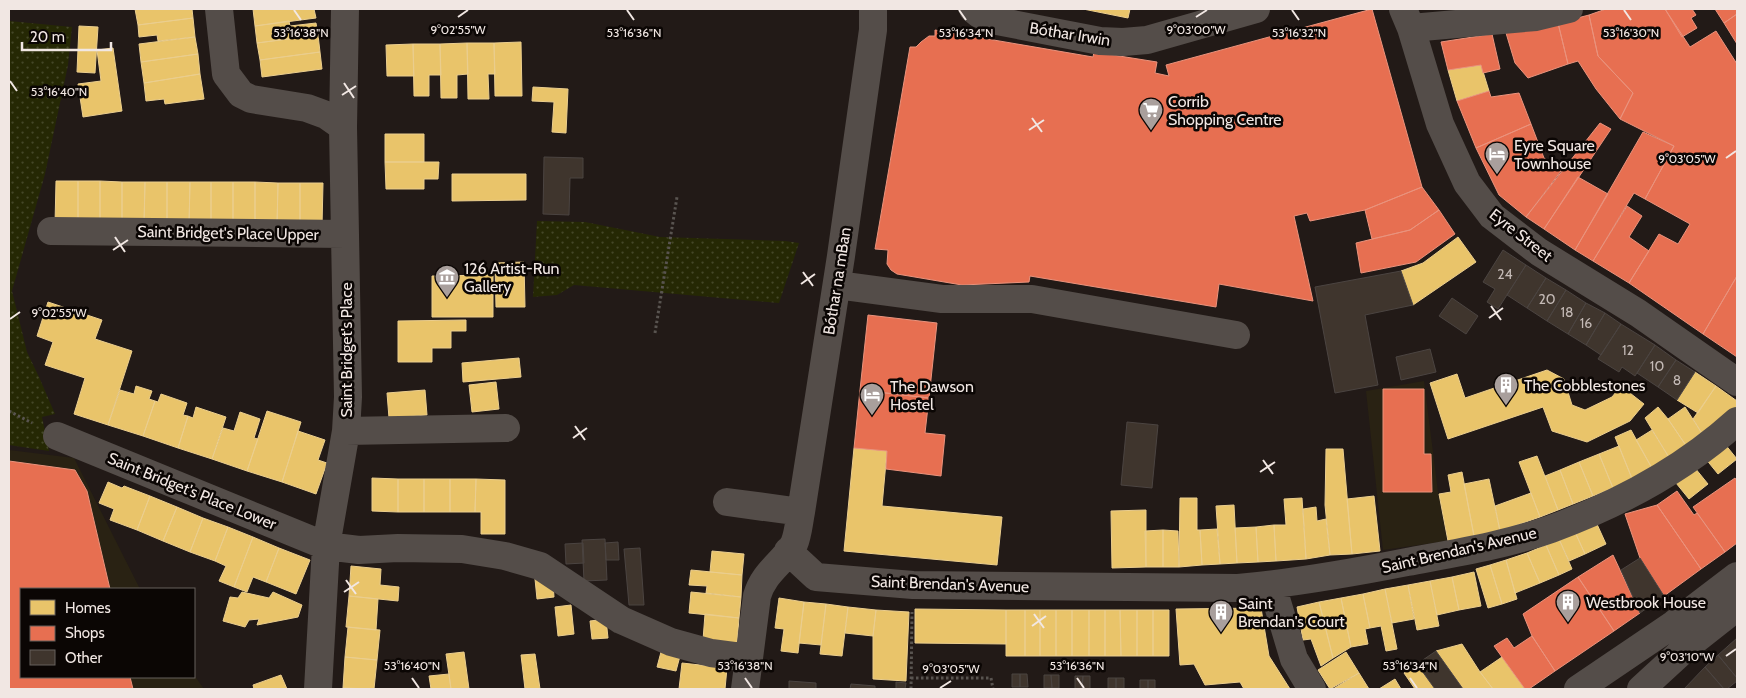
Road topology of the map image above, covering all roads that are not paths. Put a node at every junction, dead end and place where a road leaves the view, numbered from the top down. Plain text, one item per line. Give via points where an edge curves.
1 (219, 9) edge
2 (346, 9) edge
3 (873, 9) edge
4 (973, 9) edge
5 (1256, 9) edge
6 (1569, 9) edge
7 (1407, 18) edge
8 (343, 127) junction
9 (51, 231) dead end
10 (346, 234) junction
11 (837, 285) junction
12 (1236, 335) dead end
13 (1737, 382) edge
14 (1737, 421) edge
15 (506, 428) dead end
16 (346, 431) junction
17 (57, 436) dead end
18 (727, 502) dead end
19 (801, 512) junction
20 (326, 546) junction
21 (788, 551) junction
22 (1737, 576) edge
23 (1272, 585) junction
24 (1737, 607) edge
25 (749, 658) junction
26 (318, 689) edge
27 (745, 689) edge
28 (1312, 689) edge
29 (1578, 689) edge
30 (1641, 689) edge

1 - 8 street via 226,74 241,94 251,99 307,108 326,115
2 - 8 street, Saint Bridget's Place
3 - 11 street, Bóthar na mBan via 873,30
4 - 5 street, Bóthar Irwin via 997,21 1100,41 1123,42 1147,40
6 - 7 street via 1536,16
7 - 13 street, Eyre Street via 1440,124 1467,183 1492,216 1539,252 1638,314
8 - 10 street, Saint Bridget's Place
9 - 10 street, Saint Bridget's Place Upper
10 - 16 street, Saint Bridget's Place
11 - 12 street via 942,299 1032,299
11 - 19 street, Bóthar na mBan
14 - 23 street, Saint Brendan's Avenue via 1716,440 1633,494 1551,529 1480,548
15 - 16 street
16 - 20 street, Saint Bridget's Place
17 - 20 street, Saint Bridget's Place Lower
18 - 19 street
19 - 21 street, Bóthar na mBan via 795,542
20 - 25 street, Saint Bridget's Place Lower via 359,550 462,549 505,556 540,566 621,620 671,642 710,653
20 - 26 street, Saint Bridget's Place
21 - 23 street, Saint Brendan's Avenue via 816,577 913,585 1238,588
21 - 25 street via 764,579 757,596
22 - 29 street via 1674,624
23 - 28 street via 1294,659
24 - 30 street
25 - 27 street

